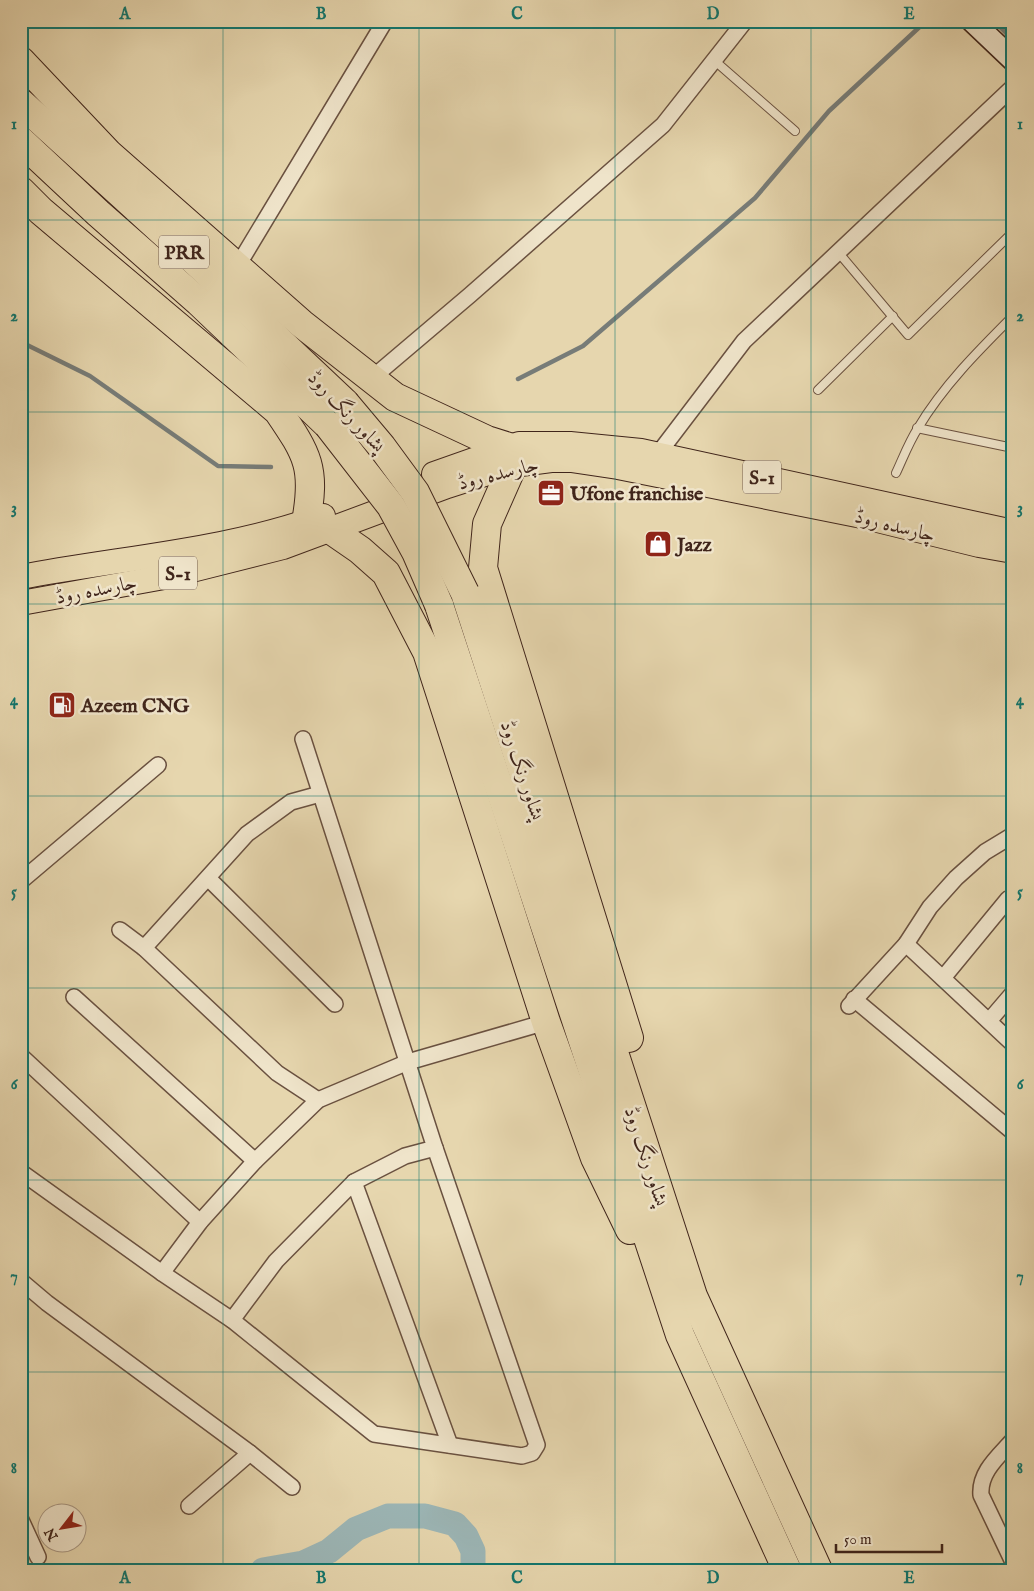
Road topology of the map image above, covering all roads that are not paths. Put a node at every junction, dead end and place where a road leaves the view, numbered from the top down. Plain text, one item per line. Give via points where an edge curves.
1 (385, 21) edge
2 (746, 21) edge
3 (972, 21) edge
4 (1013, 60) edge
5 (21, 61) edge
6 (715, 61) junction
7 (1013, 87) edge
8 (21, 103) edge
9 (795, 130) dead end
10 (21, 141) edge
11 (21, 191) edge
12 (1013, 232) edge
13 (838, 252) junction
14 (237, 267) junction
15 (893, 316) junction
16 (1013, 316) edge
17 (371, 379) junction
18 (818, 390) dead end
19 (917, 428) junction
20 (1013, 448) edge
21 (658, 454) junction
22 (511, 456) junction
23 (896, 473) dead end
24 (318, 526) junction
25 (1013, 532) edge
26 (1013, 551) edge
27 (21, 577) edge
28 (21, 603) edge
29 (303, 739) dead end
30 (158, 765) dead end
31 (320, 794) junction
32 (1013, 835) edge
33 (208, 878) junction
34 (21, 881) edge
35 (1008, 898) dead end
36 (120, 930) dead end
37 (906, 944) junction
38 (144, 948) junction
39 (942, 978) junction
40 (1013, 992) edge
41 (74, 997) dead end
42 (335, 1004) dead end
43 (546, 1022) junction
44 (989, 1022) junction
45 (1013, 1044) edge
46 (21, 1056) edge
47 (408, 1062) junction
48 (318, 1100) junction
49 (1013, 1132) edge
50 (434, 1148) junction
51 (255, 1161) junction
52 (21, 1172) edge
53 (354, 1182) junction
54 (200, 1222) junction
55 (162, 1273) junction
56 (21, 1281) edge
57 (693, 1296) junction
58 (232, 1320) junction
59 (680, 1335) junction
60 (1013, 1440) edge
61 (450, 1445) junction
62 (250, 1453) junction
63 (292, 1487) dead end
64 (189, 1506) dead end
65 (21, 1520) edge
66 (38, 1557) dead end
67 (1013, 1562) edge
68 (787, 1570) edge
69 (818, 1570) edge

1 - 14 street
2 - 6 street
3 - 4 street
5 - 14 highway via 109,154
6 - 9 lane
6 - 17 street via 663,125
7 - 13 street
8 - 57 highway, پشاور رنگ روڈ / PRR, bridge via 345,403 415,492 465,593
10 - 59 highway, پشاور رنگ روڈ / PRR, bridge via 199,302 328,425 391,506 439,605
11 - 24 highway via 278,411 303,447
12 - 15 lane via 908,334
13 - 15 lane
13 - 21 street via 744,341
14 - 17 highway
15 - 18 lane
16 - 19 lane via 975,354
17 - 22 highway via 395,397 487,440
19 - 20 lane
19 - 23 lane
21 - 22 main road, چارسدہ روڈ / S-1 via 570,444 519,444
21 - 25 main road, چارسدہ روڈ / S-1
22 - 24 main road, چارسدہ روڈ / S-1 via 447,486
22 - 26 main road, چارسدہ روڈ / S-1 via 599,464 857,515
22 - 57 highway via 487,524 483,568 681,1208
24 - 27 main road, چارسدہ روڈ / S-1
24 - 28 main road, چارسدہ روڈ / S-1 via 283,547 164,576
24 - 43 highway via 360,550 386,573 427,652
29 - 31 street
30 - 34 street
31 - 33 street via 291,802 247,834
31 - 47 street
32 - 37 street via 985,852 956,878 930,907
33 - 38 street
33 - 42 street
35 - 39 street
36 - 38 street
37 - 39 street
37 - 49 street via 851,1002
38 - 48 street via 277,1072
39 - 44 street
40 - 44 street
41 - 51 street
43 - 47 street
43 - 59 highway via 595,1158
44 - 45 street
46 - 54 street
47 - 48 street
47 - 50 street
48 - 51 street
50 - 53 street via 406,1156
50 - 61 street via 537,1445 532,1453 522,1456
51 - 54 street
52 - 55 street
53 - 58 street via 276,1262
53 - 61 street
54 - 55 street
55 - 58 street
56 - 62 street
57 - 69 highway, پشاور رنگ روڈ
58 - 61 street via 374,1434
59 - 68 highway, پشاور رنگ روڈ
60 - 67 street via 984,1474 980,1484 981,1495
62 - 63 street
62 - 64 street
65 - 66 street

